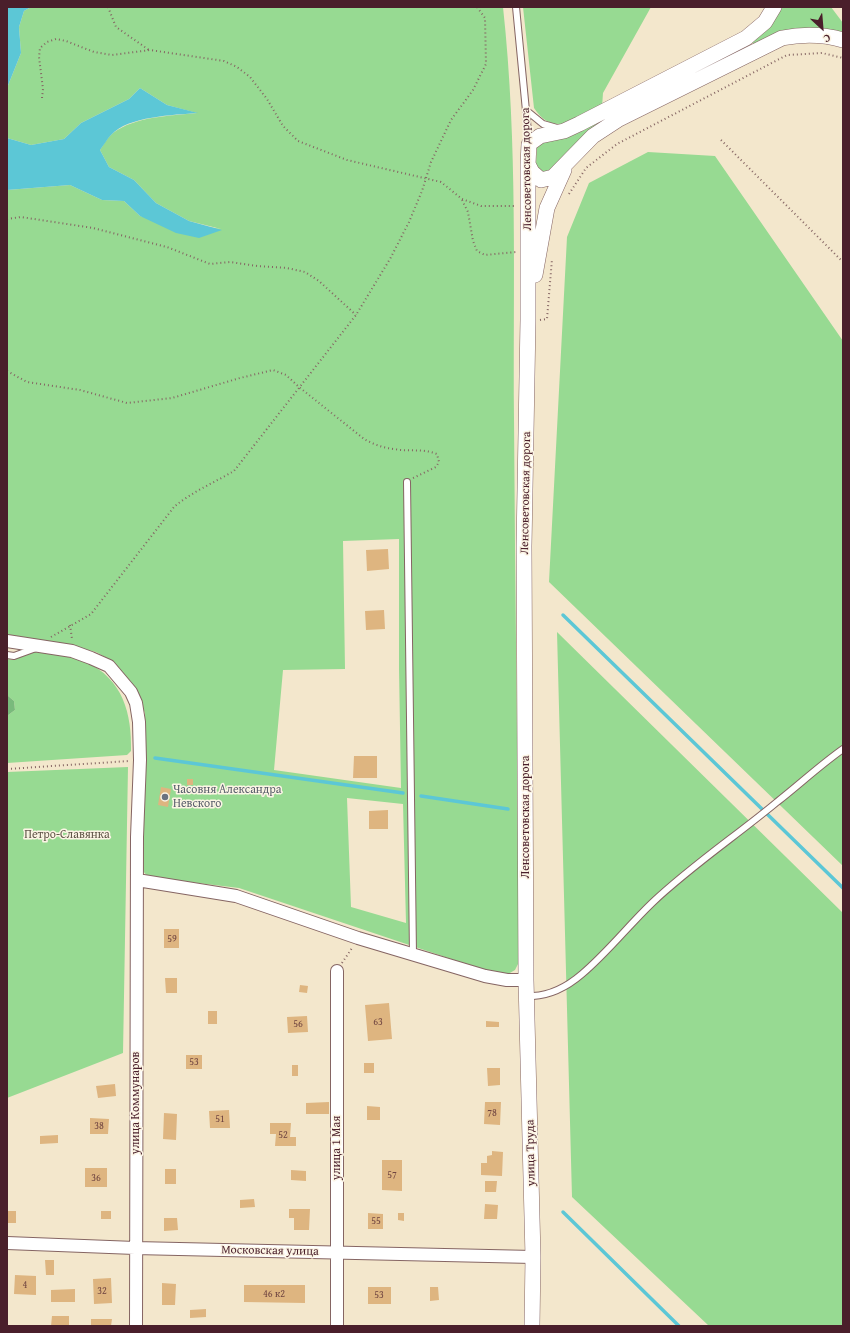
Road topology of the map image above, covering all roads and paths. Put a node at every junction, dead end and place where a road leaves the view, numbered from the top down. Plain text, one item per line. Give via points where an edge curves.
1 (108, 7) edge
2 (477, 7) edge
3 (516, 7) edge
4 (774, 7) edge
5 (843, 40) edge
6 (150, 50) junction
7 (843, 58) edge
8 (42, 98) dead end
9 (527, 111) junction
10 (571, 128) junction
11 (722, 140) dead end
12 (530, 144) junction
13 (567, 163) junction
14 (528, 164) junction
15 (426, 178) junction
16 (462, 199) junction
17 (565, 201) dead end
18 (528, 207) junction
19 (7, 219) edge
20 (528, 252) junction
21 (552, 254) dead end
22 (843, 262) edge
23 (356, 314) junction
24 (528, 320) junction
25 (7, 371) edge
26 (299, 387) junction
27 (407, 482) joint
28 (7, 641) edge
29 (41, 646) junction
30 (7, 655) edge
31 (843, 749) edge
32 (140, 760) junction
33 (7, 769) edge
34 (137, 880) junction
35 (355, 943) dead end
36 (413, 955) junction
37 (339, 968) joint
38 (526, 980) junction
39 (533, 996) dead end
40 (7, 1244) edge
41 (135, 1248) junction
42 (337, 1253) junction
43 (533, 1257) junction
44 (136, 1326) edge
45 (337, 1326) edge
46 (532, 1326) edge

1 - 6 path via 116,27
2 - 15 path via 485,18 486,64 473,90 451,120 430,162
3 - 9 lane, Ленсоветовская дорога
4 - 10 street via 765,22 746,38
5 - 13 street via 802,34 782,38 619,119 593,136
6 - 8 path via 112,55 94,52 66,41 56,39 47,42 40,48 39,57
6 - 15 path via 224,61 237,67 250,77 283,126 298,141 347,160
7 - 17 path via 822,53 787,55 617,144 586,168
9 - 10 lane via 543,124
9 - 12 lane, Ленсоветовская дорога
10 - 12 street via 540,136
11 - 22 path
12 - 14 street, Ленсоветовская дорога
13 - 14 street via 546,180 536,176
13 - 24 street via 547,208
14 - 18 street, Ленсоветовская дорога
15 - 16 path via 441,182
15 - 23 path via 409,222 390,259
16 - 18 path via 481,206
16 - 20 path via 478,251 485,255
18 - 20 street, Ленсоветовская дорога
19 - 23 path via 21,217 93,228 167,247 210,264 230,262 299,271 319,281
20 - 24 street, Ленсоветовская дорога
21 - 24 path via 547,319
23 - 26 path
24 - 38 street, Ленсоветовская дорога via 524,546
25 - 26 path via 27,382 80,390 127,403 172,398 274,370 286,375
26 - 27 path via 364,439 394,449 427,450 437,454 439,462 436,467
26 - 29 path via 234,471 182,499 91,614 51,637
27 - 36 lane
28 - 29 street, улица Коммунаров
29 - 30 lane via 14,656
29 - 32 street, улица Коммунаров via 72,651 109,666 131,692 136,703
31 - 39 lane via 653,902 582,974 563,987 545,995
32 - 33 path
32 - 34 street, улица Коммунаров
34 - 36 street via 236,896
34 - 41 street, улица Коммунаров
35 - 37 path
36 - 38 street via 485,976
37 - 42 street, улица 1 Мая
38 - 43 street, улица Труда
40 - 41 street, Московская улица
41 - 42 street, Московская улица
41 - 44 street, улица Коммунаров
42 - 43 street, Московская улица
42 - 45 street, улица 1 Мая
43 - 46 street, улица Труда

